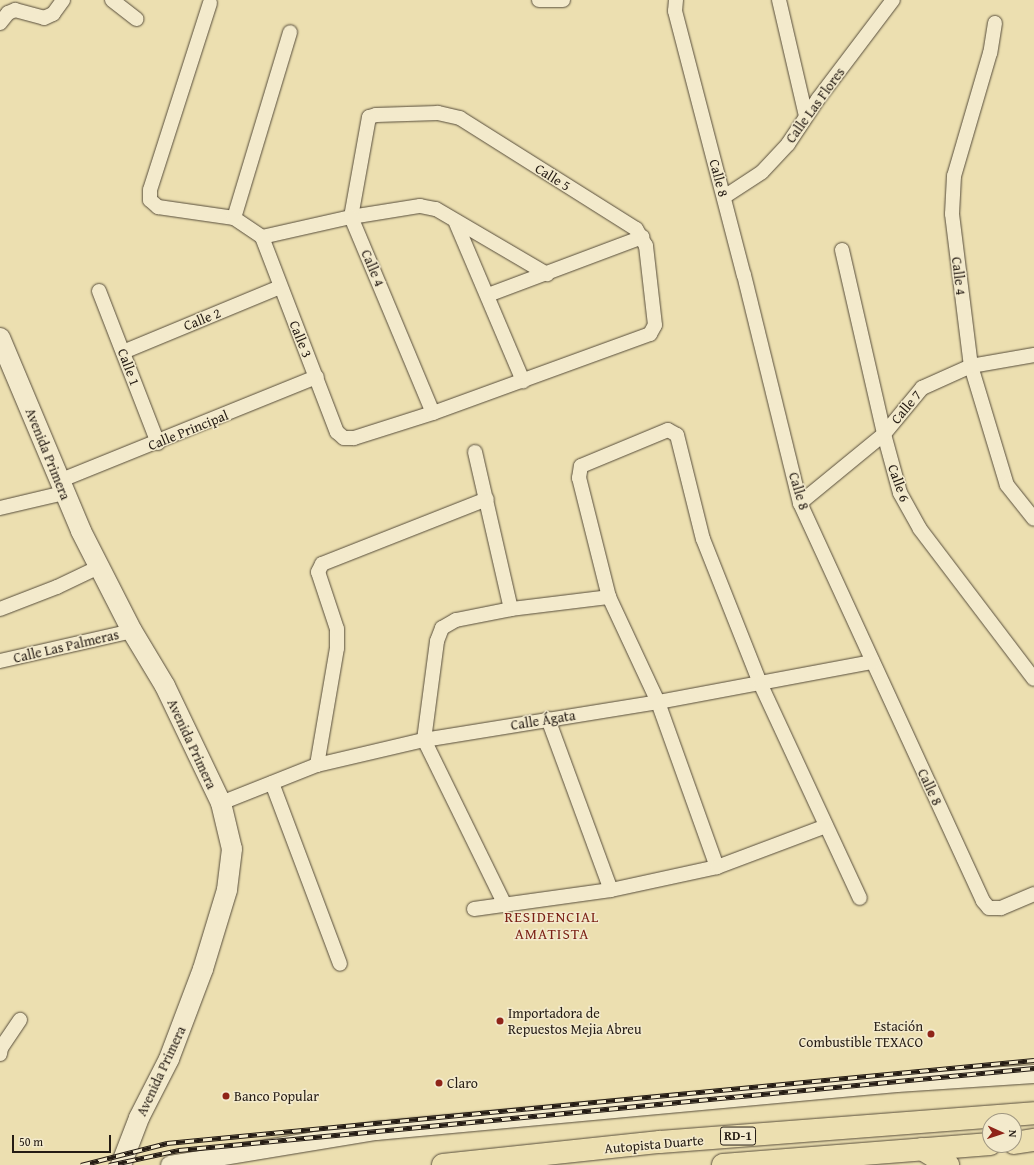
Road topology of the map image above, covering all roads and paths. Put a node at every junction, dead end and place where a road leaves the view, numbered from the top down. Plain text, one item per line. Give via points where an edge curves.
1 (64, 0) edge
2 (112, 0) edge
3 (539, 0) edge
4 (562, 0) edge
5 (676, 0) edge
6 (779, 0) edge
7 (893, 0) edge
8 (210, 3) dead end
9 (136, 19) dead end
10 (0, 23) edge
11 (994, 23) dead end
12 (290, 32) dead end
13 (806, 116) junction
14 (724, 197) junction
15 (351, 217) junction
16 (234, 218) junction
17 (456, 223) junction
18 (262, 237) junction
19 (642, 237) junction
20 (842, 250) dead end
21 (547, 274) junction
22 (280, 287) junction
23 (98, 291) dead end
24 (488, 295) junction
25 (0, 338) edge
26 (123, 352) junction
27 (1034, 355) edge
28 (971, 366) junction
29 (317, 377) junction
30 (523, 381) junction
31 (433, 413) junction
32 (884, 434) junction
33 (158, 443) junction
34 (475, 452) dead end
35 (62, 487) junction
36 (486, 499) junction
37 (800, 503) junction
38 (0, 508) edge
39 (1034, 519) edge
40 (99, 567) junction
41 (610, 597) junction
42 (0, 609) edge
43 (511, 609) junction
44 (132, 631) junction
45 (0, 661) edge
46 (872, 662) junction
47 (1034, 678) edge
48 (760, 682) junction
49 (658, 702) junction
50 (548, 719) junction
51 (424, 740) junction
52 (317, 765) junction
53 (272, 783) junction
54 (220, 803) junction
55 (826, 826) junction
56 (717, 867) junction
57 (611, 890) junction
58 (860, 898) dead end
59 (1033, 898) edge
60 (505, 905) junction
61 (474, 909) dead end
62 (340, 964) dead end
63 (20, 1020) dead end
64 (0, 1054) edge
65 (1034, 1074) edge
66 (1034, 1113) edge
67 (982, 1145) edge
68 (922, 1149) junction
69 (859, 1159) edge
70 (121, 1165) edge
71 (170, 1165) edge
72 (442, 1165) edge
73 (723, 1165) edge
74 (948, 1165) edge

1 - 10 street via 53,14 44,18 15,10 8,13
2 - 9 street
3 - 4 street
5 - 14 street, Calle 8 via 675,11
6 - 13 street
7 - 13 street, Calle Las Flores
8 - 16 street via 150,190 150,200 158,207
11 - 28 street, Calle 4 via 990,53 954,176 952,214
12 - 16 street
13 - 14 street, Calle Las Flores via 788,144 762,172
14 - 37 street, Calle 8
15 - 17 street via 420,206 436,209
15 - 18 street
15 - 19 street, Calle 5 via 369,118 376,115 438,113 460,118 636,229
15 - 31 street, Calle 4
16 - 18 street
17 - 21 street
17 - 24 street
18 - 22 street, Calle 3
19 - 21 street
19 - 30 street via 646,246 654,330
20 - 32 street, Calle 6
21 - 24 street
22 - 26 street, Calle 2
22 - 29 street, Calle 3
23 - 26 street, Calle 1
24 - 30 street
25 - 35 main road, Avenida Primera
26 - 33 street, Calle 1
27 - 28 street, Calle 7
28 - 32 street, Calle 7 via 922,388
28 - 39 street, Calle 4 via 1007,485
29 - 31 street, Calle 3 via 337,432 344,438 354,438
29 - 33 street, Calle Principal
30 - 31 street
32 - 37 street, Calle 7
32 - 47 street, Calle 6 via 900,493 920,529
33 - 35 street, Calle Principal
34 - 36 street
35 - 38 street, Calle Principal
35 - 40 main road, Avenida Primera
36 - 43 street
36 - 52 street via 322,564 318,572 337,629 337,648
37 - 46 street, Calle 8
40 - 42 street via 57,587
40 - 44 main road, Avenida Primera
41 - 43 street
41 - 48 street via 579,471 581,466 668,430 677,435 703,539
41 - 49 street
43 - 51 street via 456,620 442,628 437,641
44 - 45 street, Calle Las Palmeras
44 - 54 main road, Avenida Primera via 165,686
46 - 48 street, Calle Ágata
46 - 59 street, Calle 8 via 983,901 989,908 1001,908
48 - 49 street, Calle Ágata
48 - 55 street
49 - 50 street, Calle Ágata
49 - 56 street
50 - 51 street, Calle Ágata
50 - 57 street
51 - 52 street, Calle Ágata
51 - 60 street
52 - 53 street, Calle Ágata
53 - 54 street, Calle Ágata
53 - 62 street
54 - 70 main road, Avenida Primera via 229,834 232,864 221,915 169,1059 139,1118
55 - 56 street
55 - 58 street
56 - 57 street
57 - 60 street
60 - 61 street
63 - 64 street via 1,1048
65 - 71 street via 897,1083 383,1131
66 - 72 highway, Autopista Duarte / RD-1 via 660,1142
67 - 68 highway, RD-1
68 - 69 highway, RD-1
68 - 74 highway
69 - 73 highway, RD-1

